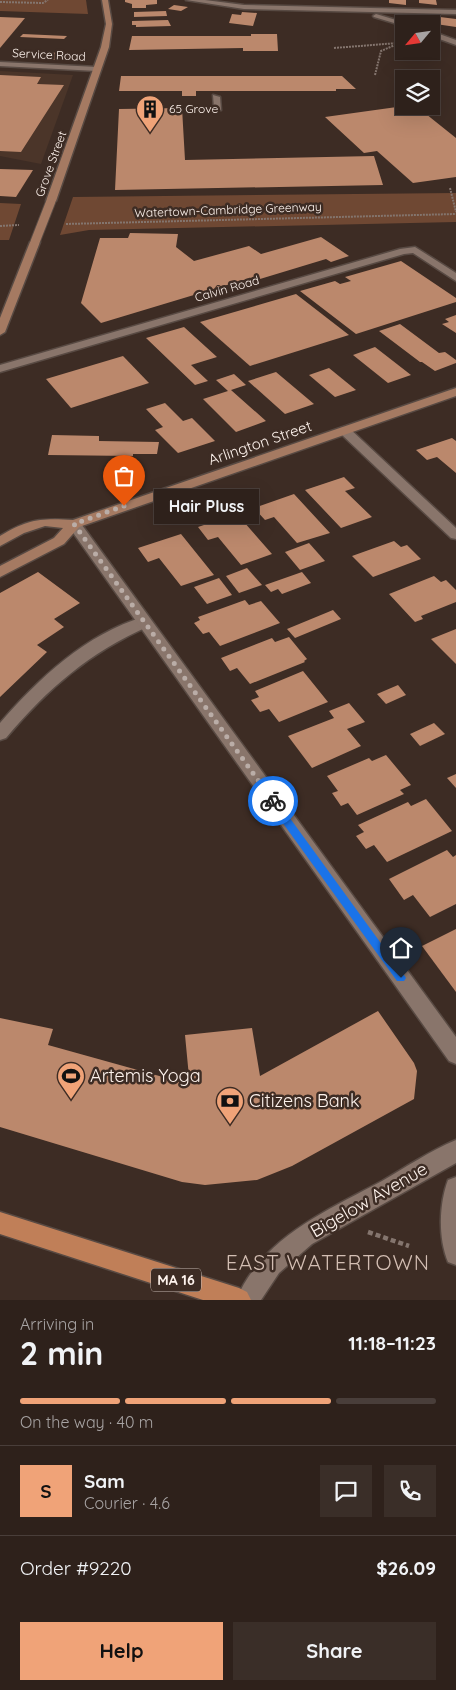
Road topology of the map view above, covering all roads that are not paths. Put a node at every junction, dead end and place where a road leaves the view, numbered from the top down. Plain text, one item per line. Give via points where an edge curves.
1 (105, 0) edge
2 (189, 0) edge
3 (354, 10) junction
4 (456, 12) edge
5 (395, 21) edge
6 (440, 37) edge
7 (456, 43) edge
8 (0, 64) edge
9 (97, 69) junction
10 (216, 97) dead end
11 (218, 108) dead end
12 (456, 278) edge
13 (0, 332) edge
14 (0, 369) edge
15 (456, 392) edge
16 (345, 431) junction
17 (74, 524) junction
18 (19, 530) junction
19 (0, 532) edge
20 (456, 535) edge
21 (0, 542) edge
22 (0, 572) edge
23 (144, 622) junction
24 (0, 734) edge
25 (456, 1054) edge
26 (456, 1151) edge
27 (456, 1188) edge
28 (0, 1222) edge
29 (456, 1254) edge
30 (239, 1300) edge
31 (248, 1300) edge

1 - 9 street, Grove Street via 109,24
2 - 3 street via 244,7
3 - 4 street
3 - 5 street
6 - 7 street
8 - 9 street, Service Road
9 - 13 street, Grove Street, bridge
10 - 11 street
12 - 14 street, Calvin Road via 415,250 403,251
15 - 16 street, Arlington Street
16 - 17 street, Arlington Street
16 - 20 street
17 - 18 street, Arlington Street via 44,522
17 - 22 street, Arlington Street via 59,541
17 - 23 street
18 - 19 street
18 - 21 street, Arlington Street
23 - 24 street via 123,631 65,667 27,702
23 - 25 street
26 - 31 street, Bigelow Avenue via 304,1236 271,1266
27 - 29 street via 452,1218
28 - 30 main road, MA 16

